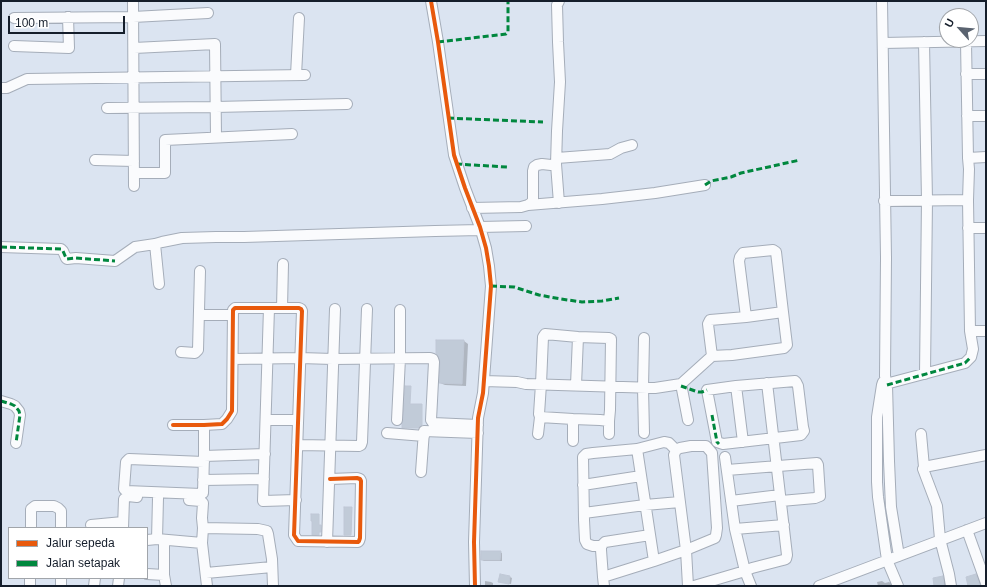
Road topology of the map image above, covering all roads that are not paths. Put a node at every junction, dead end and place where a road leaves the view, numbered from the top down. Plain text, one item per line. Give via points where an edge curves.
1 (133, 1) edge
2 (431, 1) edge
3 (559, 1) edge
4 (882, 1) edge
5 (208, 13) dead end
6 (68, 17) junction
7 (133, 17) junction
8 (14, 18) dead end
9 (299, 18) dead end
10 (924, 42) junction
11 (939, 42) edge
12 (883, 43) junction
13 (14, 46) dead end
14 (134, 48) junction
15 (966, 48) edge
16 (966, 74) junction
17 (986, 74) edge
18 (215, 76) junction
19 (134, 78) junction
20 (1, 88) edge
21 (347, 104) dead end
22 (215, 107) junction
23 (107, 108) dead end
24 (134, 108) junction
25 (967, 116) junction
26 (986, 116) edge
27 (292, 134) dead end
28 (216, 137) junction
29 (632, 145) dead end
30 (986, 157) edge
31 (968, 158) junction
32 (95, 160) dead end
33 (557, 161) junction
34 (134, 162) junction
35 (134, 173) junction
36 (705, 185) dead end
37 (134, 186) dead end
38 (927, 200) junction
39 (968, 200) junction
40 (884, 201) junction
41 (559, 203) junction
42 (528, 205) junction
43 (472, 208) junction
44 (526, 226) dead end
45 (968, 228) junction
46 (986, 228) edge
47 (480, 229) junction
48 (155, 244) junction
49 (1, 247) edge
50 (283, 264) dead end
51 (200, 272) dead end
52 (159, 284) dead end
53 (269, 308) junction
54 (282, 308) junction
55 (335, 309) dead end
56 (367, 309) dead end
57 (400, 310) dead end
58 (784, 312) junction
59 (199, 315) junction
60 (233, 315) junction
61 (746, 317) junction
62 (970, 331) junction
63 (986, 331) edge
64 (578, 337) junction
65 (644, 338) dead end
66 (180, 352) dead end
67 (712, 356) junction
68 (268, 358) junction
69 (300, 358) junction
70 (400, 358) junction
71 (233, 359) junction
72 (333, 359) junction
73 (365, 359) junction
74 (926, 374) junction
75 (484, 381) junction
76 (542, 382) junction
77 (885, 382) junction
78 (576, 383) junction
79 (767, 383) junction
80 (681, 384) junction
81 (610, 385) junction
82 (643, 386) junction
83 (736, 386) junction
84 (1, 402) edge
85 (540, 417) junction
86 (574, 419) junction
87 (266, 420) junction
88 (298, 420) junction
89 (397, 420) dead end
90 (688, 420) dead end
91 (609, 421) junction
92 (173, 425) dead end
93 (204, 425) junction
94 (478, 425) junction
95 (387, 433) dead end
96 (644, 433) dead end
97 (538, 434) dead end
98 (609, 434) dead end
99 (921, 434) dead end
100 (424, 436) junction
101 (773, 439) junction
102 (573, 441) dead end
103 (743, 442) junction
104 (16, 443) dead end
105 (297, 445) junction
106 (331, 446) junction
107 (637, 449) junction
108 (676, 450) junction
109 (265, 454) junction
110 (986, 455) edge
111 (725, 457) dead end
112 (204, 459) junction
113 (777, 466) junction
114 (924, 467) junction
115 (727, 470) junction
116 (421, 472) dead end
117 (641, 476) junction
118 (264, 479) junction
119 (330, 479) junction
120 (203, 480) junction
121 (583, 485) junction
122 (158, 498) junction
123 (780, 498) junction
124 (296, 500) junction
125 (731, 501) junction
126 (680, 502) junction
127 (645, 505) junction
128 (584, 513) junction
129 (986, 523) edge
130 (91, 525) dead end
131 (123, 525) edge
132 (784, 525) junction
133 (31, 527) edge
134 (61, 527) edge
135 (203, 528) junction
136 (735, 528) junction
137 (967, 530) junction
138 (650, 535) junction
139 (156, 539) edge
140 (940, 539) junction
141 (327, 542) junction
142 (202, 543) junction
143 (601, 546) junction
144 (686, 550) junction
145 (898, 556) junction
146 (888, 560) junction
147 (654, 561) junction
148 (272, 567) junction
149 (745, 571) junction
150 (206, 573) junction
151 (148, 574) edge
152 (164, 575) junction
153 (603, 582) edge
154 (986, 583) edge
155 (166, 586) edge
156 (207, 586) edge
157 (273, 586) edge
158 (475, 586) edge
159 (688, 586) edge
160 (694, 586) edge
161 (751, 586) edge
162 (819, 586) edge
163 (898, 586) edge
164 (951, 586) edge

1 - 7 street
2 - 43 street via 454,155
3 - 33 street via 557,5 560,82
4 - 12 street
5 - 7 street
6 - 7 street
6 - 8 street
6 - 13 street via 69,48
7 - 14 street
9 - 18 street via 301,75
10 - 11 street
10 - 12 street
10 - 38 street
12 - 40 street
14 - 18 street via 215,44
14 - 19 street
15 - 16 street
16 - 17 street
16 - 25 street
18 - 19 street
18 - 22 street
19 - 20 street via 27,79 8,88
19 - 24 street
21 - 22 street
22 - 24 street
22 - 28 street
23 - 24 street
24 - 34 street
25 - 26 street
25 - 31 street
27 - 28 street via 280,140
28 - 35 street via 165,140 165,172
29 - 33 street via 610,154
30 - 31 street
31 - 39 street
32 - 34 street
33 - 41 street
33 - 42 street via 550,165 534,167 533,200
34 - 35 street
35 - 37 street
36 - 41 street
38 - 39 street
38 - 40 street
38 - 74 street
39 - 45 street
40 - 77 street
41 - 42 street
42 - 43 street
43 - 47 street
44 - 47 street
45 - 46 street
45 - 62 street
47 - 48 street via 182,238
47 - 75 street via 486,248 491,286
48 - 49 street via 135,247 115,261 67,259 60,249
48 - 52 street
50 - 54 street
51 - 59 street
53 - 54 street
53 - 60 street via 235,308
53 - 68 street
54 - 69 street via 301,309
55 - 72 street
56 - 73 street
57 - 70 street
58 - 61 street
58 - 61 street via 775,251 743,253 739,261
58 - 67 street via 784,348
59 - 60 street
59 - 66 street via 198,350 195,353
60 - 71 street
61 - 67 street via 710,320 708,324
62 - 63 street
62 - 74 street via 973,349 971,357 965,362
64 - 76 street via 545,334
64 - 78 street
64 - 81 street via 610,338
65 - 82 street
67 - 80 street
68 - 69 street
68 - 71 street
68 - 87 street
69 - 72 street
69 - 88 street
70 - 73 street
70 - 89 street
70 - 94 street via 427,357 434,361 431,416
71 - 93 street via 232,411 222,424
72 - 73 street
72 - 106 street
73 - 106 street via 361,445
74 - 77 street
75 - 76 street
75 - 94 street
76 - 78 street
76 - 85 street
77 - 145 street via 890,499
77 - 146 street via 877,417 877,482
78 - 81 street
79 - 83 street
79 - 101 street
79 - 101 street via 796,382 804,431 801,435
80 - 82 street
80 - 90 street
81 - 82 street
81 - 91 street
82 - 96 street
83 - 103 street
83 - 103 street via 707,390 717,442
84 - 104 street via 11,404 19,411
85 - 86 street
85 - 97 street
86 - 91 street
86 - 102 street
87 - 88 street
87 - 109 street
88 - 105 street
91 - 98 street
92 - 93 street
93 - 112 street
94 - 100 street via 424,431
94 - 158 street
95 - 100 street
99 - 114 street
100 - 116 street
101 - 103 street
101 - 113 street
105 - 106 street
105 - 124 street
106 - 119 street
107 - 108 street via 664,442
107 - 117 street
107 - 121 street via 585,455
108 - 126 street via 674,455
108 - 144 street via 706,446 712,453 716,535 715,538
109 - 112 street
109 - 118 street
110 - 114 street
111 - 115 street
112 - 120 street
112 - 120 street via 129,459 126,462 124,489 200,494 203,493
113 - 115 street
113 - 123 street
113 - 123 street via 814,463 818,465 820,496
114 - 140 street via 937,506
115 - 125 street
117 - 121 street
117 - 127 street
118 - 120 street
118 - 124 street via 263,501
119 - 141 street
119 - 141 street via 360,479 360,538 358,542
121 - 128 street
122 - 131 street via 125,497
122 - 135 street via 201,501
122 - 139 street
123 - 125 street
123 - 132 street
124 - 141 street via 294,535 298,541
125 - 136 street
126 - 127 street
126 - 144 street
127 - 128 street
127 - 138 street
128 - 143 street via 587,544
129 - 137 street
130 - 131 street
132 - 136 street
132 - 149 street via 786,559
133 - 134 street via 31,509 35,506 58,508 61,511
135 - 142 street
135 - 148 street via 265,530 268,534
136 - 149 street
137 - 140 street
137 - 154 street
138 - 143 street via 605,542
138 - 147 street
139 - 142 street
139 - 152 street
140 - 145 street
140 - 164 street
142 - 150 street
143 - 153 street
144 - 147 street
144 - 159 street
145 - 146 street
146 - 162 street
146 - 163 street
147 - 153 street
148 - 150 street
148 - 157 street
149 - 160 street
149 - 161 street
150 - 156 street
151 - 152 street
152 - 155 street

